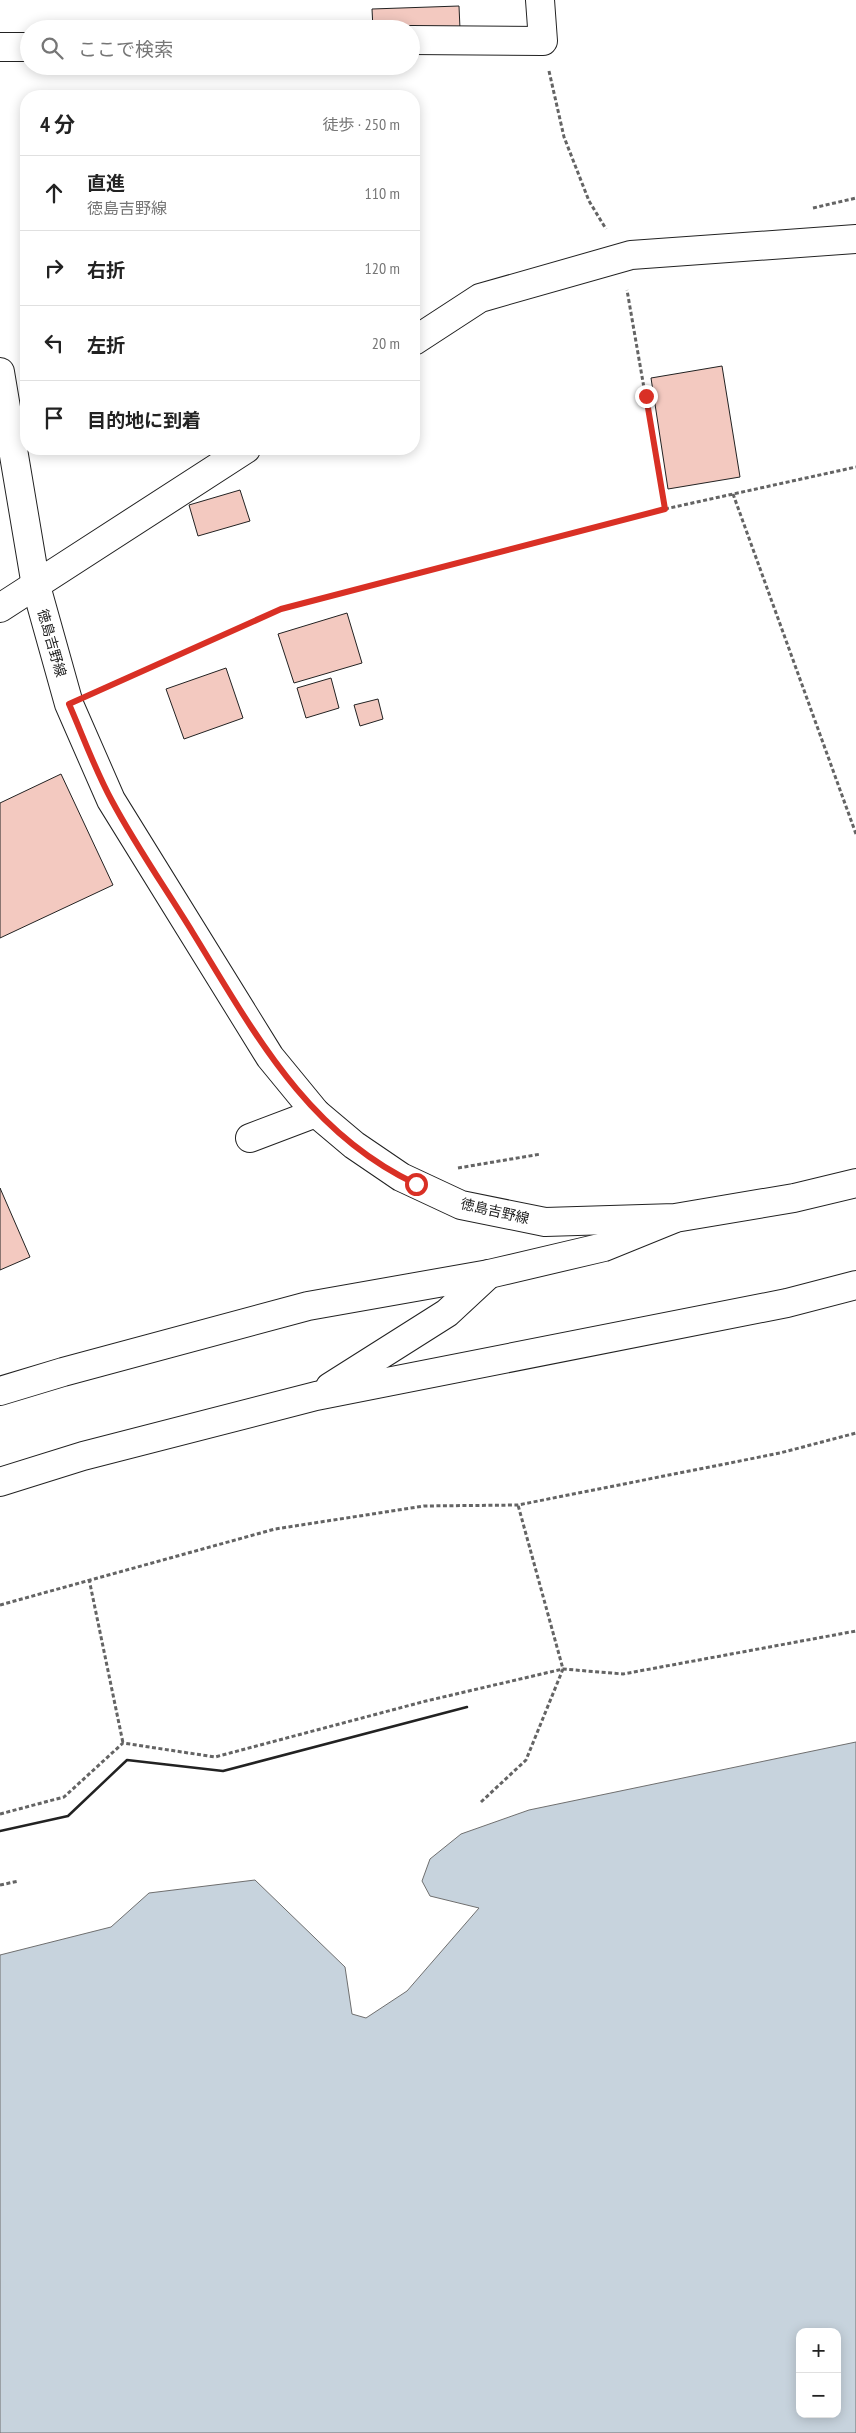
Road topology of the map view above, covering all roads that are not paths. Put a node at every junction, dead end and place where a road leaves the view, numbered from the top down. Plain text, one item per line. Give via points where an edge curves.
1 (540, 0) edge
2 (420, 40) edge
3 (20, 47) edge
4 (0, 48) edge
5 (856, 238) edge
6 (420, 337) edge
7 (0, 372) edge
8 (237, 455) edge
9 (36, 586) junction
10 (0, 608) edge
11 (316, 1113) junction
12 (250, 1138) dead end
13 (856, 1183) edge
14 (675, 1218) junction
15 (488, 1274) junction
16 (856, 1285) edge
17 (0, 1391) edge
18 (316, 1396) junction
19 (0, 1482) edge

1 - 2 street via 543,41
3 - 4 street
5 - 6 street via 631,254 480,298
7 - 9 street, 徳島吉野線
8 - 9 street
9 - 10 street
9 - 11 street, 徳島吉野線 via 69,704 111,800 270,1057
11 - 12 street
11 - 14 street, 徳島吉野線 via 354,1145 401,1177 461,1205 545,1222
13 - 14 street, 徳島吉野線 via 794,1198
14 - 15 street via 604,1247
15 - 17 street via 308,1306
15 - 18 street via 447,1313
16 - 18 street via 787,1303
18 - 19 street via 82,1456

